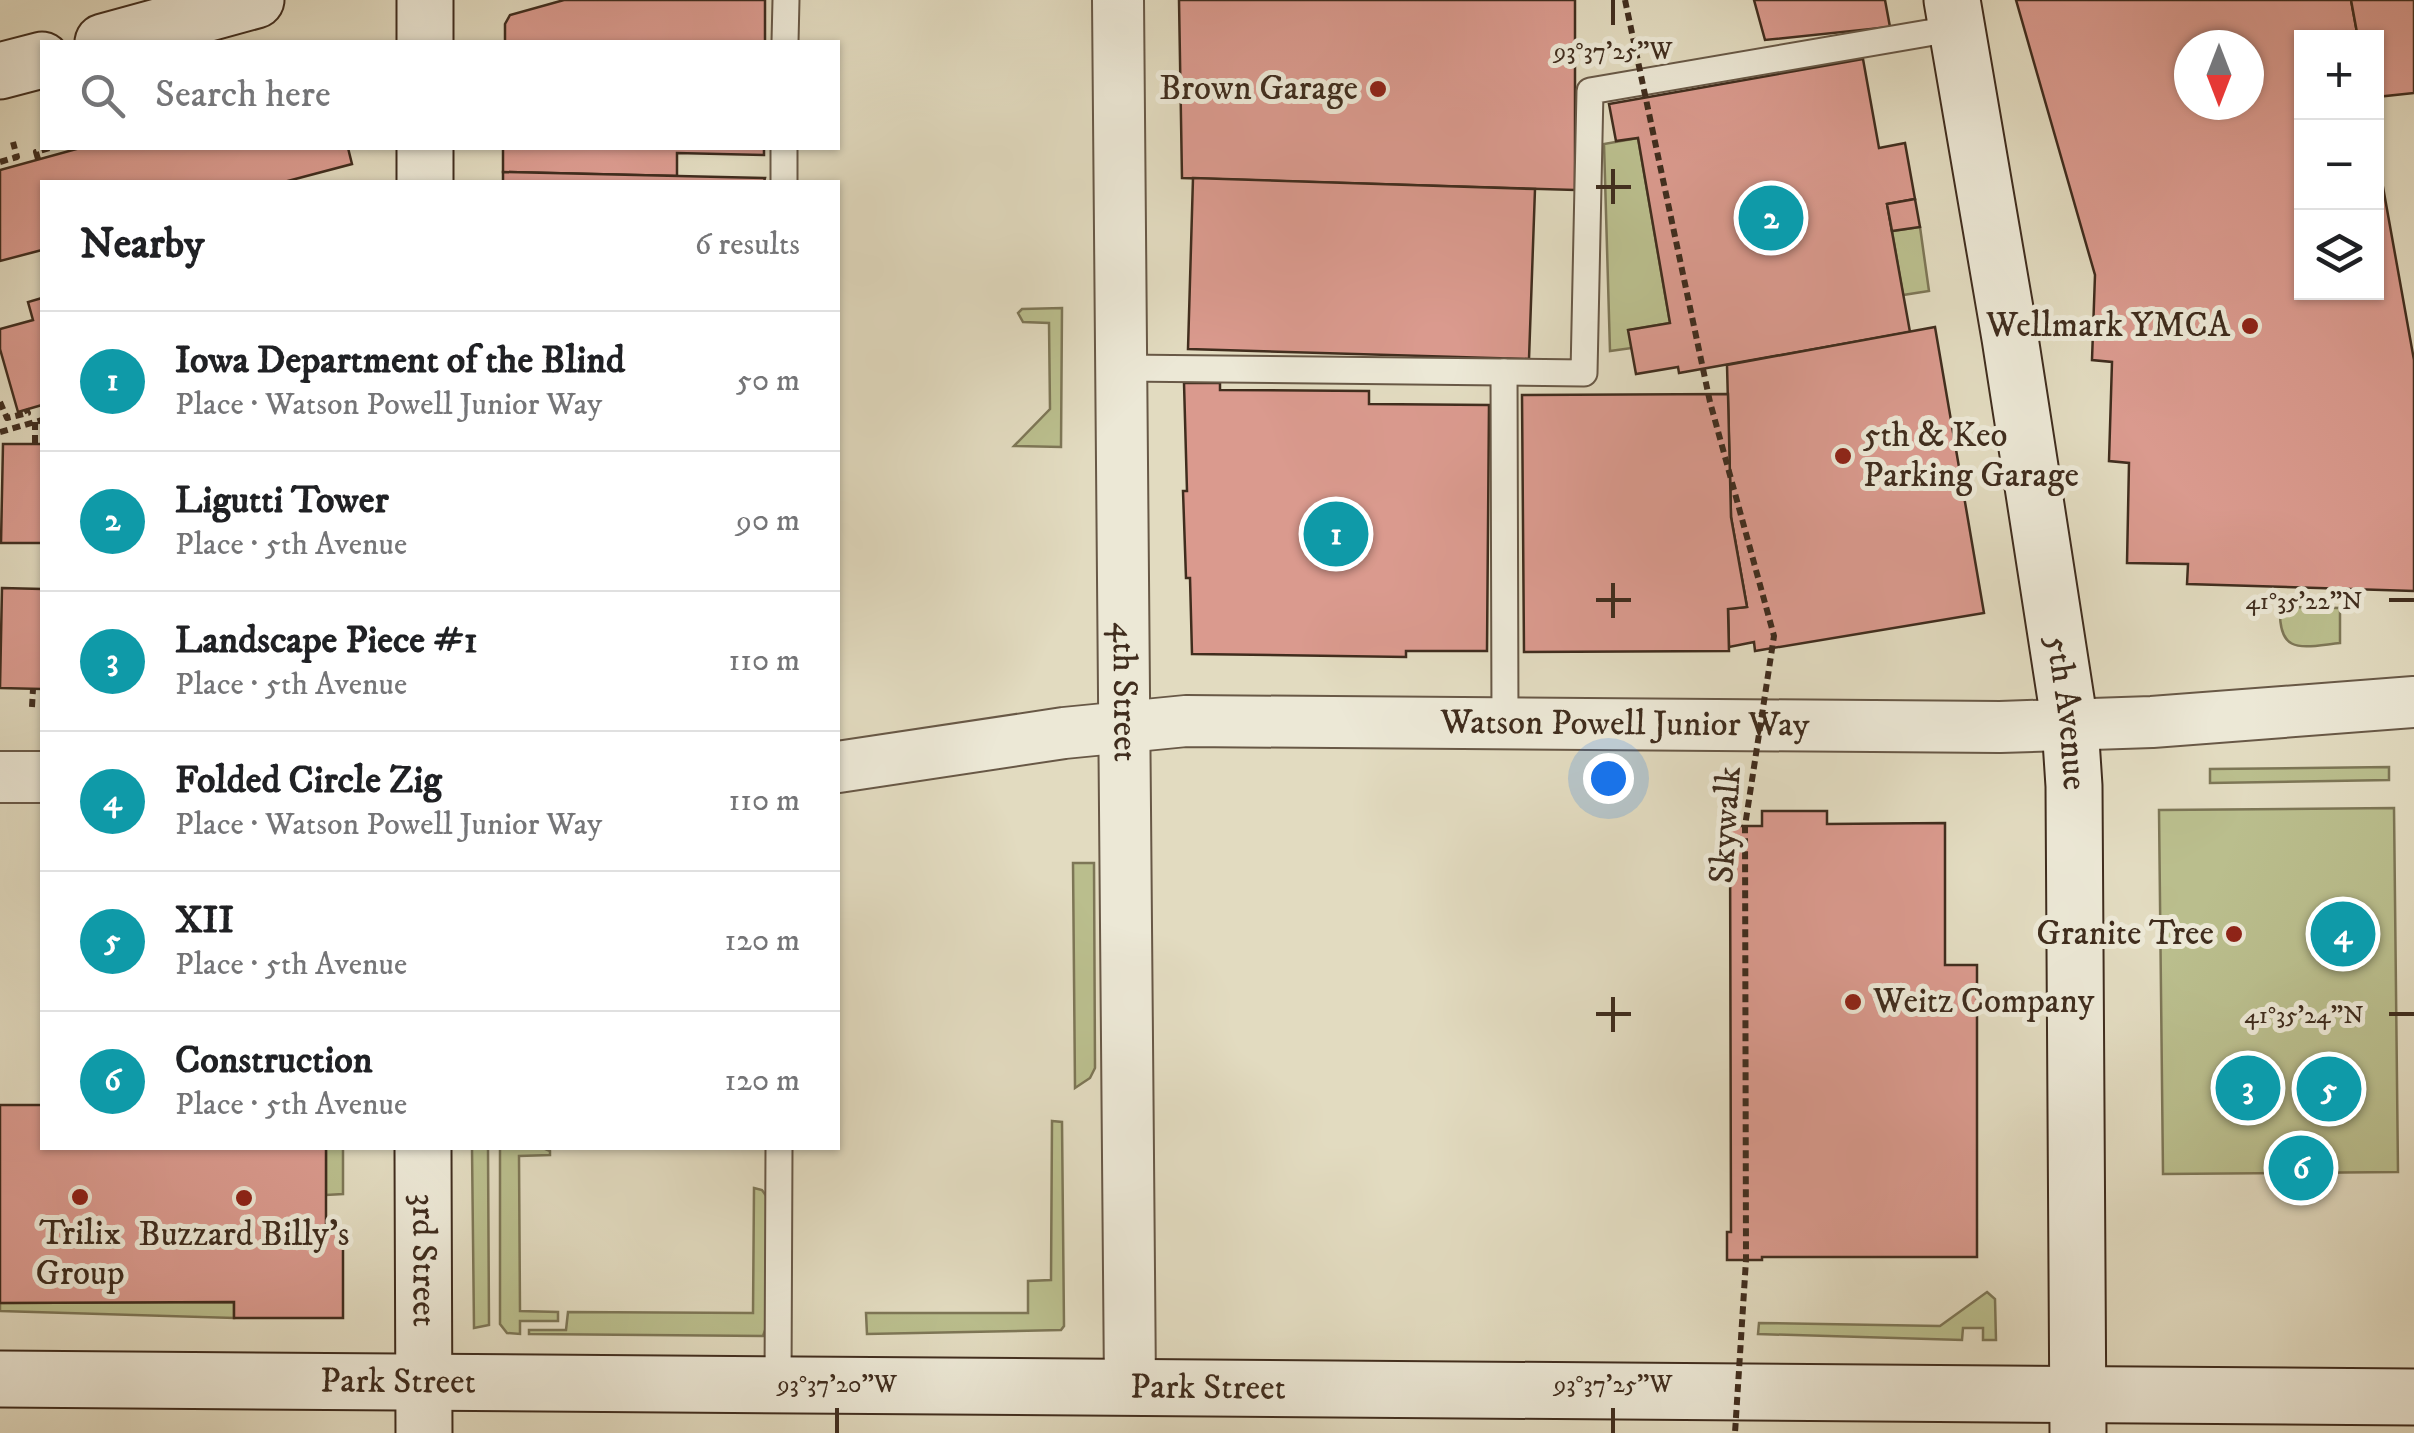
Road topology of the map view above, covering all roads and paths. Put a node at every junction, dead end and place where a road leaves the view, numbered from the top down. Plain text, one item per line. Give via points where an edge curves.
1 (256, 0) edge
2 (425, 0) edge
3 (786, 0) edge
4 (1118, 0) edge
5 (1625, 0) edge
6 (1954, 14) edge
7 (111, 40) edge
8 (425, 40) edge
9 (785, 40) edge
10 (40, 61) edge
11 (0, 71) edge
12 (13, 142) dead end
13 (43, 150) edge
14 (425, 150) edge
15 (784, 150) edge
16 (38, 159) dead end
17 (0, 162) edge
18 (425, 180) edge
19 (784, 180) edge
20 (1122, 368) junction
21 (1504, 372) junction
22 (0, 402) edge
23 (26, 409) dead end
24 (39, 421) edge
25 (0, 432) edge
26 (35, 444) dead end
27 (33, 689) dead end
28 (2414, 702) edge
29 (32, 706) dead end
30 (1505, 722) junction
31 (1125, 725) junction
32 (2070, 725) junction
33 (840, 767) edge
34 (0, 777) edge
35 (40, 778) edge
36 (424, 1150) edge
37 (779, 1150) edge
38 (0, 1379) edge
39 (778, 1384) junction
40 (1130, 1387) junction
41 (2412, 1403) edge
42 (424, 1408) edge
43 (2078, 1414) edge
44 (1735, 1433) edge

1 - 7 main road
2 - 8 main road
3 - 9 lane
4 - 20 street, 4th Street
5 - 44 path, Skywalk, bridge via 1710,402 1774,636 1745,826 1746,1260
6 - 21 lane via 1590,91 1584,373
6 - 32 main road, 5th Avenue
10 - 11 main road
12 - 17 path via 17,157
13 - 16 path via 36,152
14 - 18 main road
15 - 19 lane
20 - 21 lane
20 - 31 street, 4th Street
21 - 30 lane
22 - 23 path via 7,418
24 - 25 path
24 - 26 path
27 - 29 path
28 - 32 street, Watson Powell Junior Way
30 - 31 street, Watson Powell Junior Way
30 - 32 street, Watson Powell Junior Way
31 - 33 street, Watson Powell Junior Way
31 - 40 street, 4th Street
32 - 43 main road, 5th Avenue
34 - 35 street
36 - 42 main road, 3rd Street
37 - 39 lane
38 - 42 main road, Park Street
39 - 40 main road, Park Street
39 - 42 main road, Park Street
40 - 43 main road, Park Street
41 - 43 main road, Park Street

